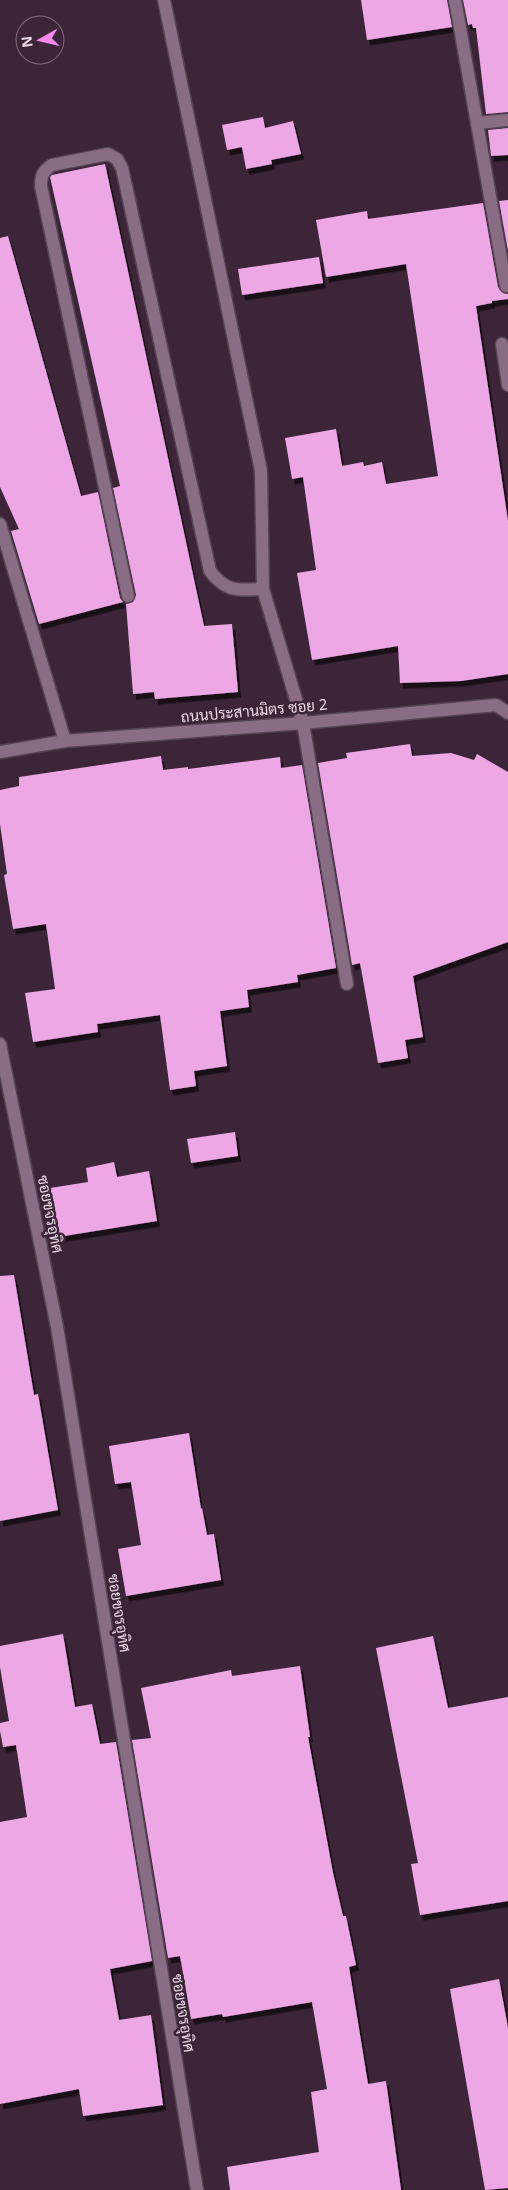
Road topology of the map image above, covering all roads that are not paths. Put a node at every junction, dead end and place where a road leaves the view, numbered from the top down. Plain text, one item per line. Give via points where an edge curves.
1 (164, 0) edge
2 (455, 0) edge
3 (508, 120) edge
4 (477, 123) junction
5 (506, 286) dead end
6 (502, 344) dead end
7 (508, 385) edge
8 (0, 524) edge
9 (263, 589) junction
10 (128, 596) dead end
11 (502, 704) edge
12 (508, 713) edge
13 (303, 723) junction
14 (65, 741) junction
15 (0, 752) edge
16 (347, 984) dead end
17 (0, 1044) edge
18 (197, 2190) edge

1 - 9 street via 261,471
2 - 4 street
3 - 4 street
4 - 5 street
6 - 7 street
8 - 14 street
9 - 10 street via 236,590 222,584 210,571 122,168 117,159 108,154 52,165 41,176 41,186
9 - 13 street
11 - 12 street, ถนนประสานมิตร ซอย 2
11 - 13 street, ถนนประสานมิตร ซอย 2
13 - 14 street, ถนนประสานมิตร ซอย 2
13 - 16 street
14 - 15 street, ถนนประสานมิตร ซอย 2
17 - 18 street, ซอยขจรอุทิศ via 56,1327

